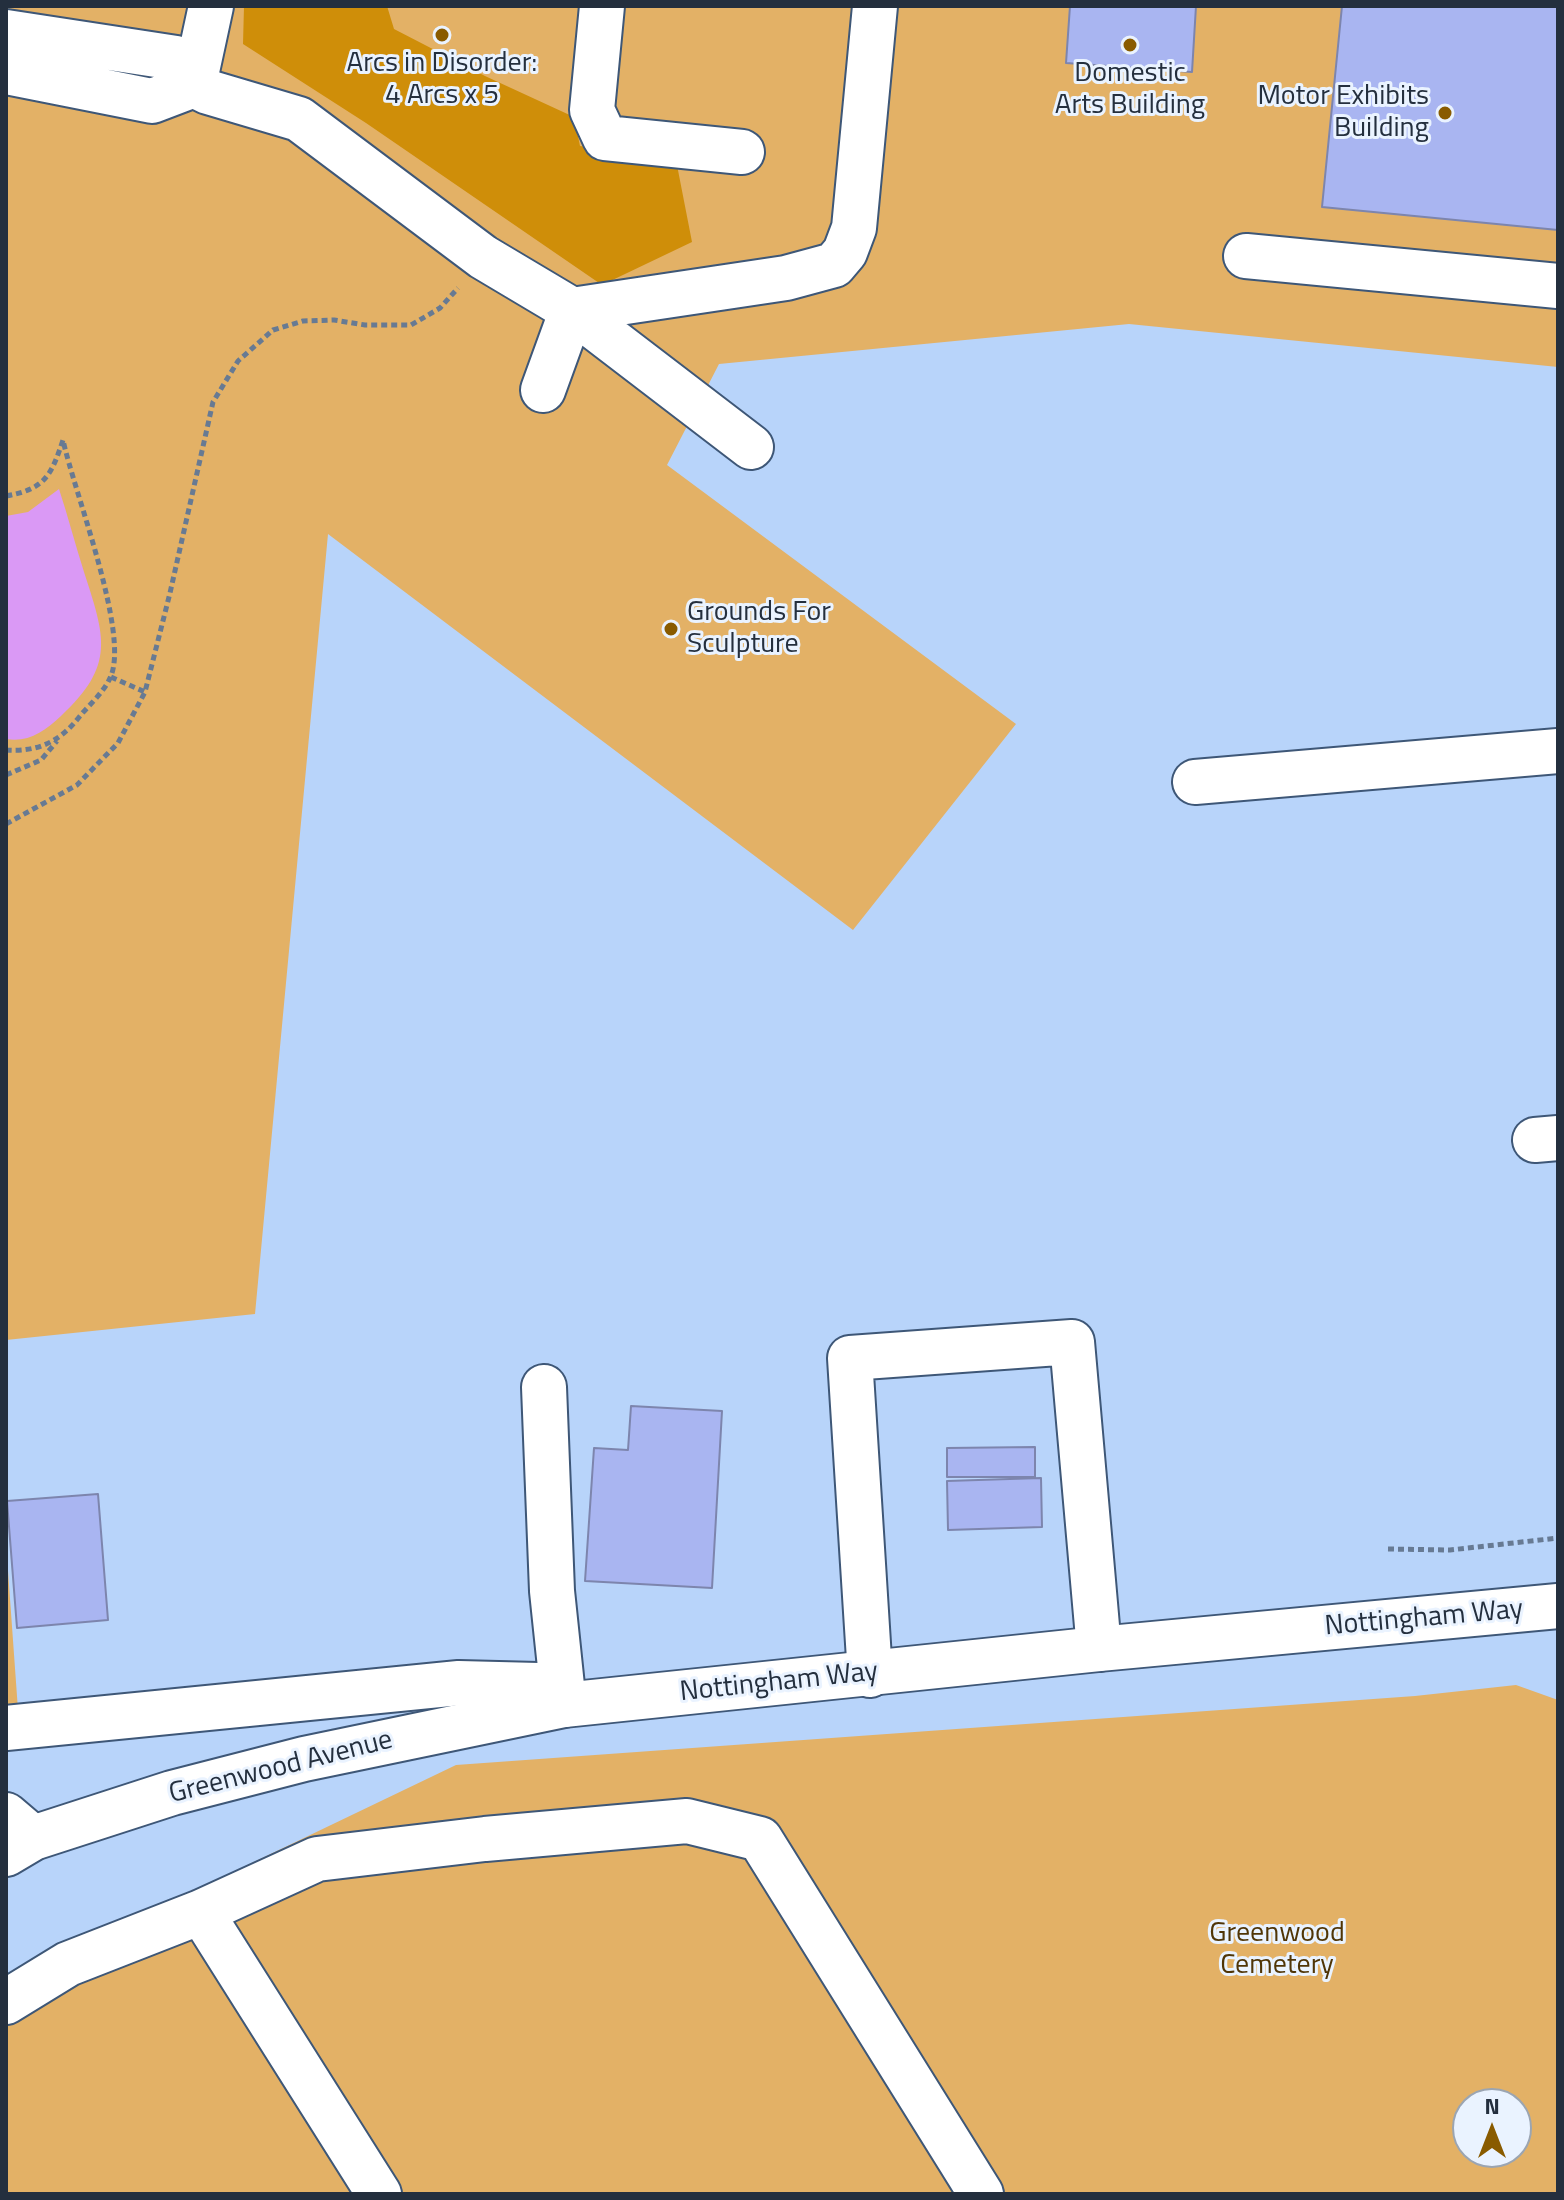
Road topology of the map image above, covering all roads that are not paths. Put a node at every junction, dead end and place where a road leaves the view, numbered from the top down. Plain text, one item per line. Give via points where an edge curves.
1 (211, 6) edge
2 (602, 6) edge
3 (875, 6) edge
4 (6, 32) edge
5 (6, 72) edge
6 (194, 85) junction
7 (742, 152) dead end
8 (1246, 256) dead end
9 (1558, 286) edge
10 (572, 310) junction
11 (543, 390) dead end
12 (751, 447) dead end
13 (1558, 751) edge
14 (1195, 782) dead end
15 (544, 1387) dead end
16 (1558, 1606) edge
17 (1099, 1649) junction
18 (870, 1675) junction
19 (564, 1705) junction
20 (6, 1728) edge
21 (15, 1836) edge
22 (201, 1912) junction
23 (6, 2002) edge
24 (379, 2194) edge
25 (981, 2194) edge

1 - 6 main road
2 - 7 main road via 592,110 605,138
3 - 10 main road via 854,228 834,265 786,278
4 - 6 main road via 176,58
5 - 6 main road via 152,101
6 - 10 main road via 299,119 483,257
8 - 9 main road
10 - 11 main road
10 - 12 main road
13 - 14 main road
15 - 19 main road via 552,1591
16 - 17 main road, Nottingham Way
17 - 18 main road, Nottingham Way
17 - 18 main road via 1072,1342 850,1358
18 - 19 main road, Nottingham Way
19 - 20 main road via 538,1685 459,1683
19 - 21 main road, Greenwood Avenue via 304,1759
22 - 23 main road via 68,1964
22 - 24 main road
22 - 25 main road via 317,1859 687,1821 760,1839

